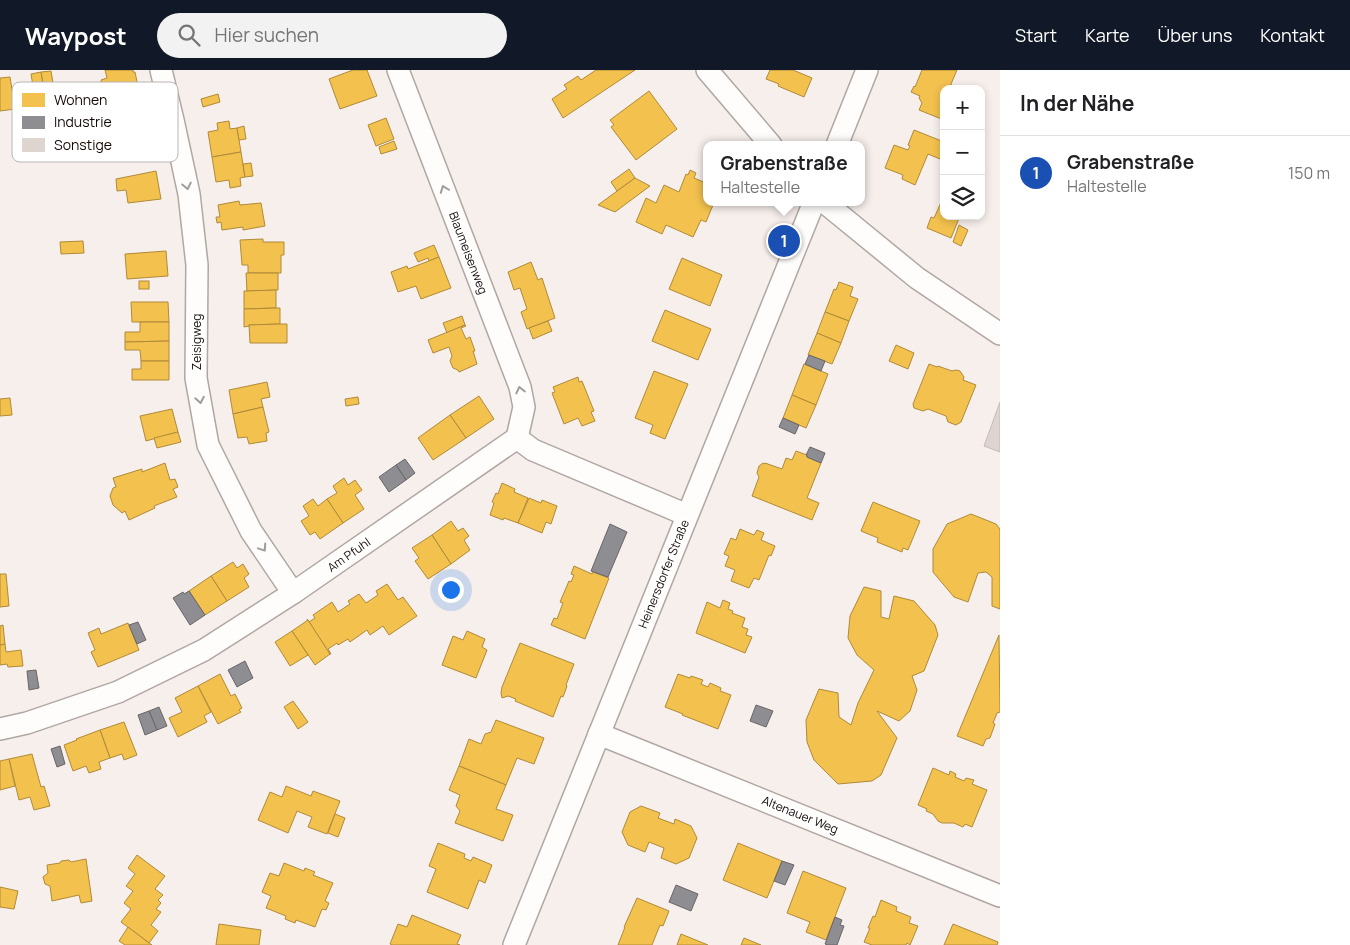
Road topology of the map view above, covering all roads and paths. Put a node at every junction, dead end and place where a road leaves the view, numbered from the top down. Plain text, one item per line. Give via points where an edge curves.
1 (398, 70) edge
2 (707, 70) edge
3 (867, 70) edge
4 (767, 141) edge
5 (839, 141) edge
6 (178, 143) edge
7 (812, 206) edge
8 (829, 206) edge
9 (1000, 334) edge
10 (517, 438) junction
11 (687, 515) junction
12 (293, 593) junction
13 (0, 729) edge
14 (599, 734) junction
15 (1000, 896) edge
16 (514, 945) edge

10 -> 1 street, Blaumeisenweg via 524,407 520,387
2 - 4 street
3 - 5 street
6 -> 12 street, Zeisigweg via 189,194 197,265 196,378 208,445 251,531
7 - 11 street, Heinersdorfer Straße
8 - 9 street via 917,278
10 - 11 street via 533,450
10 - 12 street, Am Pfuhl
11 - 14 street, Heinersdorfer Straße
12 - 13 street, Am Pfuhl via 204,650 118,692
14 - 15 street, Altenauer Weg
14 - 16 street, Heinersdorfer Straße

